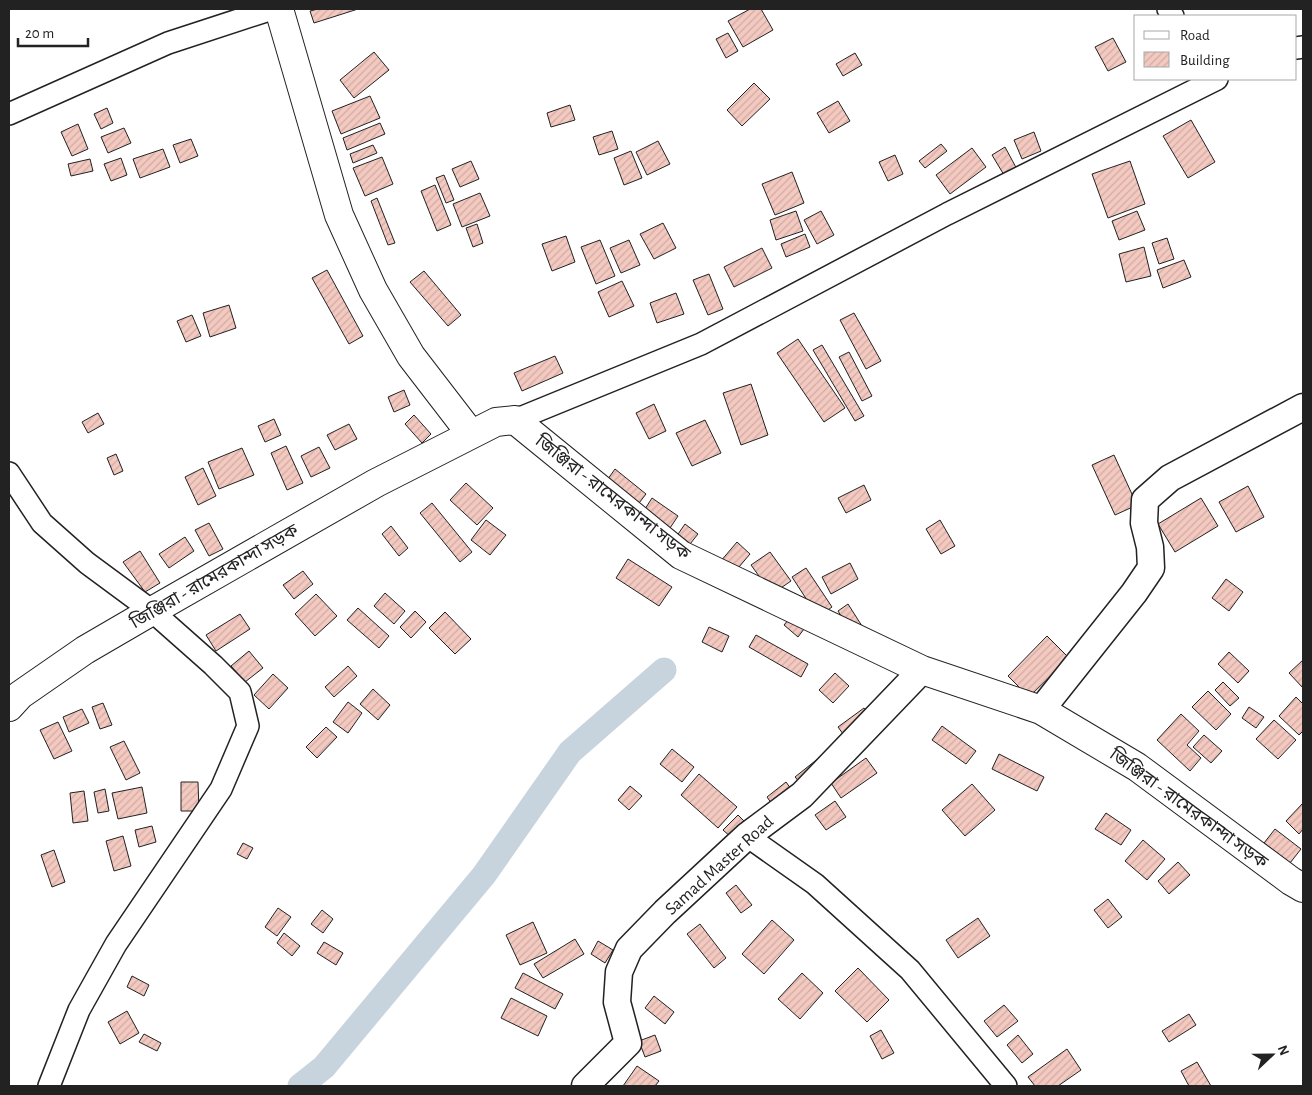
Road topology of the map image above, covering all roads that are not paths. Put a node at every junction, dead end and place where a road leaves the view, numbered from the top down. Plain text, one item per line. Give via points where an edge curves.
1 (272, 9) edge
2 (279, 9) edge
3 (1213, 80) edge
4 (9, 114) edge
5 (1303, 407) edge
6 (516, 420) junction
7 (471, 434) junction
8 (9, 473) edge
9 (152, 611) junction
10 (922, 670) junction
11 (9, 706) edge
12 (1040, 710) junction
13 (747, 836) junction
14 (1303, 888) edge
15 (49, 1086) edge
16 (585, 1086) edge
17 (1006, 1086) edge

1 - 4 street via 168,43
2 - 7 main road via 339,214 373,290 411,356
3 - 6 street via 946,214 701,344
5 - 12 street via 1170,478 1145,500 1144,523 1151,568
6 - 7 main road, জিঞ্জিরা - রামেরকান্দা সড়ক via 496,422
6 - 10 main road, জিঞ্জিরা - রামেরকান্দা সড়ক via 681,555
7 - 9 main road, জিঞ্জিরা - রামেরকান্দা সড়ক via 376,483
8 - 9 street via 42,523 87,563
9 - 11 main road, জিঞ্জিরা - রামেরকান্দা সড়ক via 85,650 20,694
9 - 15 street via 240,692 248,726 221,790 116,944 79,1010
10 - 12 main road, জিঞ্জিরা - রামেরকান্দা সড়ক
10 - 13 street, Samad Master Road via 802,795
12 - 14 main road, জিঞ্জিরা - রামেরকান্দা সড়ক via 1137,767
13 - 16 street, Samad Master Road via 629,949 619,972 617,1002 628,1044
13 - 17 street via 815,884 910,970

